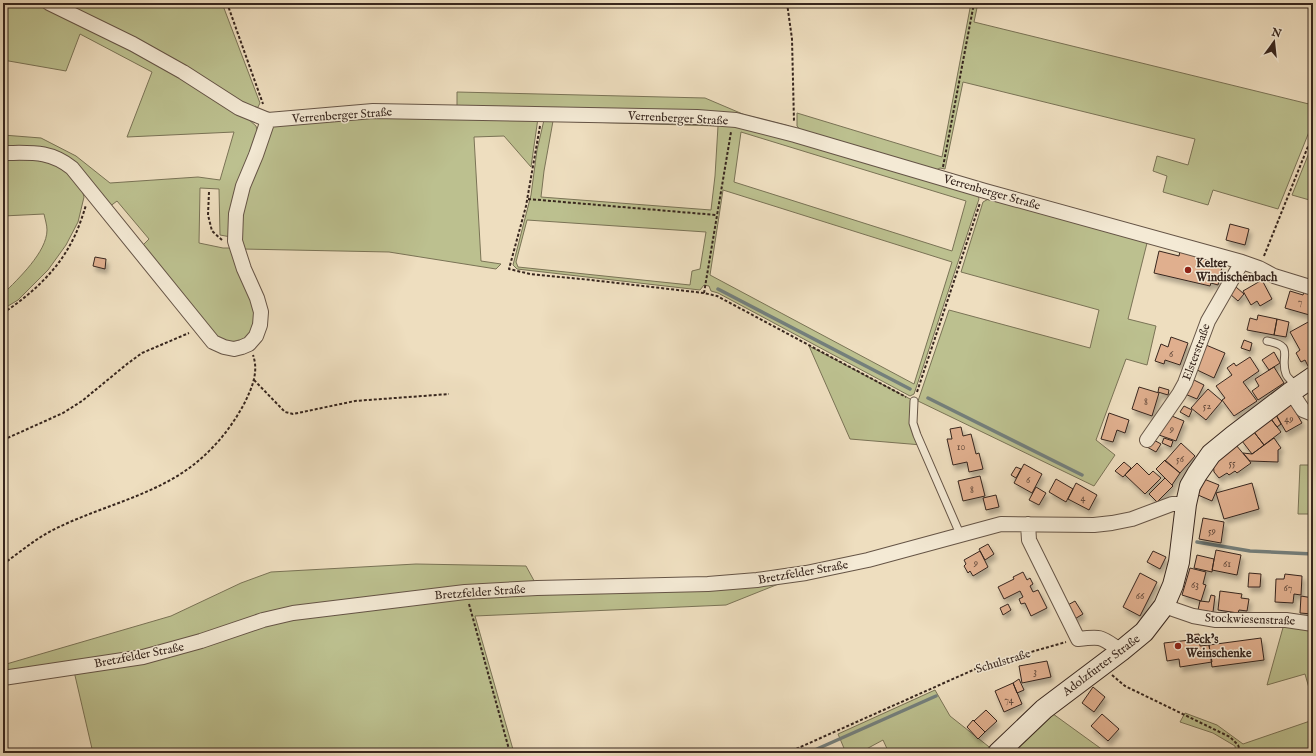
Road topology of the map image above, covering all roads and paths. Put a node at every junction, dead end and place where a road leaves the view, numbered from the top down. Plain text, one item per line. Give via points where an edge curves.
1 (49, 3) edge
2 (227, 3) edge
3 (787, 3) edge
4 (974, 3) edge
5 (542, 113) junction
6 (268, 120) junction
7 (736, 120) junction
8 (1313, 134) edge
9 (795, 135) junction
10 (3, 154) edge
11 (941, 178) junction
12 (88, 186) junction
13 (985, 191) junction
14 (209, 192) dead end
15 (528, 199) junction
16 (716, 215) junction
17 (235, 241) junction
18 (1242, 262) junction
19 (1259, 268) junction
20 (1313, 288) edge
21 (704, 293) junction
22 (3, 313) edge
23 (201, 328) junction
24 (1267, 341) dead end
25 (249, 344) junction
26 (254, 380) junction
27 (1301, 386) edge
28 (449, 394) dead end
29 (914, 401) junction
30 (1313, 414) edge
31 (3, 440) edge
32 (1147, 440) dead end
33 (1186, 504) junction
34 (1028, 524) junction
35 (960, 534) junction
36 (3, 564) edge
37 (465, 592) junction
38 (1164, 606) junction
39 (1313, 624) edge
40 (1078, 639) junction
41 (1121, 651) junction
42 (1101, 665) junction
43 (3, 678) edge
44 (510, 753) edge
45 (787, 753) edge
46 (998, 753) edge
47 (1242, 753) edge

1 - 6 street, Verrenberger Straße via 133,44 239,108
2 - 6 path
3 - 9 path via 792,39
4 - 11 path
5 - 6 street, Verrenberger Straße via 373,110
5 - 7 street, Verrenberger Straße
5 - 15 path
6 - 17 street via 236,214
7 - 9 street, Verrenberger Straße
7 - 16 path via 732,127
8 - 19 path
9 - 11 street, Verrenberger Straße
10 - 12 street via 33,153 55,157 72,168
11 - 13 street, Verrenberger Straße
12 - 22 path via 88,199 70,246 52,272 20,302
12 - 23 street
13 - 18 street, Verrenberger Straße
13 - 29 path
14 - 17 path via 208,215 212,231 223,242
15 - 16 path
15 - 21 path via 509,269 530,274
16 - 21 path
17 - 25 street via 261,312 256,336
18 - 19 street, Verrenberger Straße
18 - 32 street, Elsterstraße via 1208,320 1185,383
19 - 20 street, Verrenberger Straße via 1274,276
21 - 29 path via 717,296
23 - 25 street via 213,342 224,347 234,348
23 - 31 path via 142,353 63,413
24 - 27 lane via 1282,346 1285,350 1286,376
25 - 26 path via 256,363
26 - 28 path via 285,412 293,414 355,401
26 - 36 path via 237,415 222,437 203,457 181,474 150,490 49,532
27 - 30 street via 1303,410
27 - 33 main road, Adolzfurter Straße via 1211,454 1190,486
29 - 35 lane via 917,435
33 - 34 street, Bretzfelder Straße via 1172,504 1112,524
33 - 38 main road, Adolzfurter Straße via 1179,562
34 - 35 street, Bretzfelder Straße via 1001,524
34 - 40 street via 1029,540
35 - 37 street, Bretzfelder Straße via 868,560 757,580
37 - 43 street, Bretzfelder Straße via 293,613 143,656
37 - 44 path
38 - 39 street, Stockwiesenstraße via 1216,620 1286,620
38 - 41 main road, Adolzfurter Straße via 1144,632
40 - 41 street via 1097,637
40 - 45 path, Schulstraße via 982,666
41 - 42 main road, Adolzfurter Straße
42 - 46 main road, Adolzfurter Straße via 1044,709
42 - 47 path via 1125,686 1230,737

